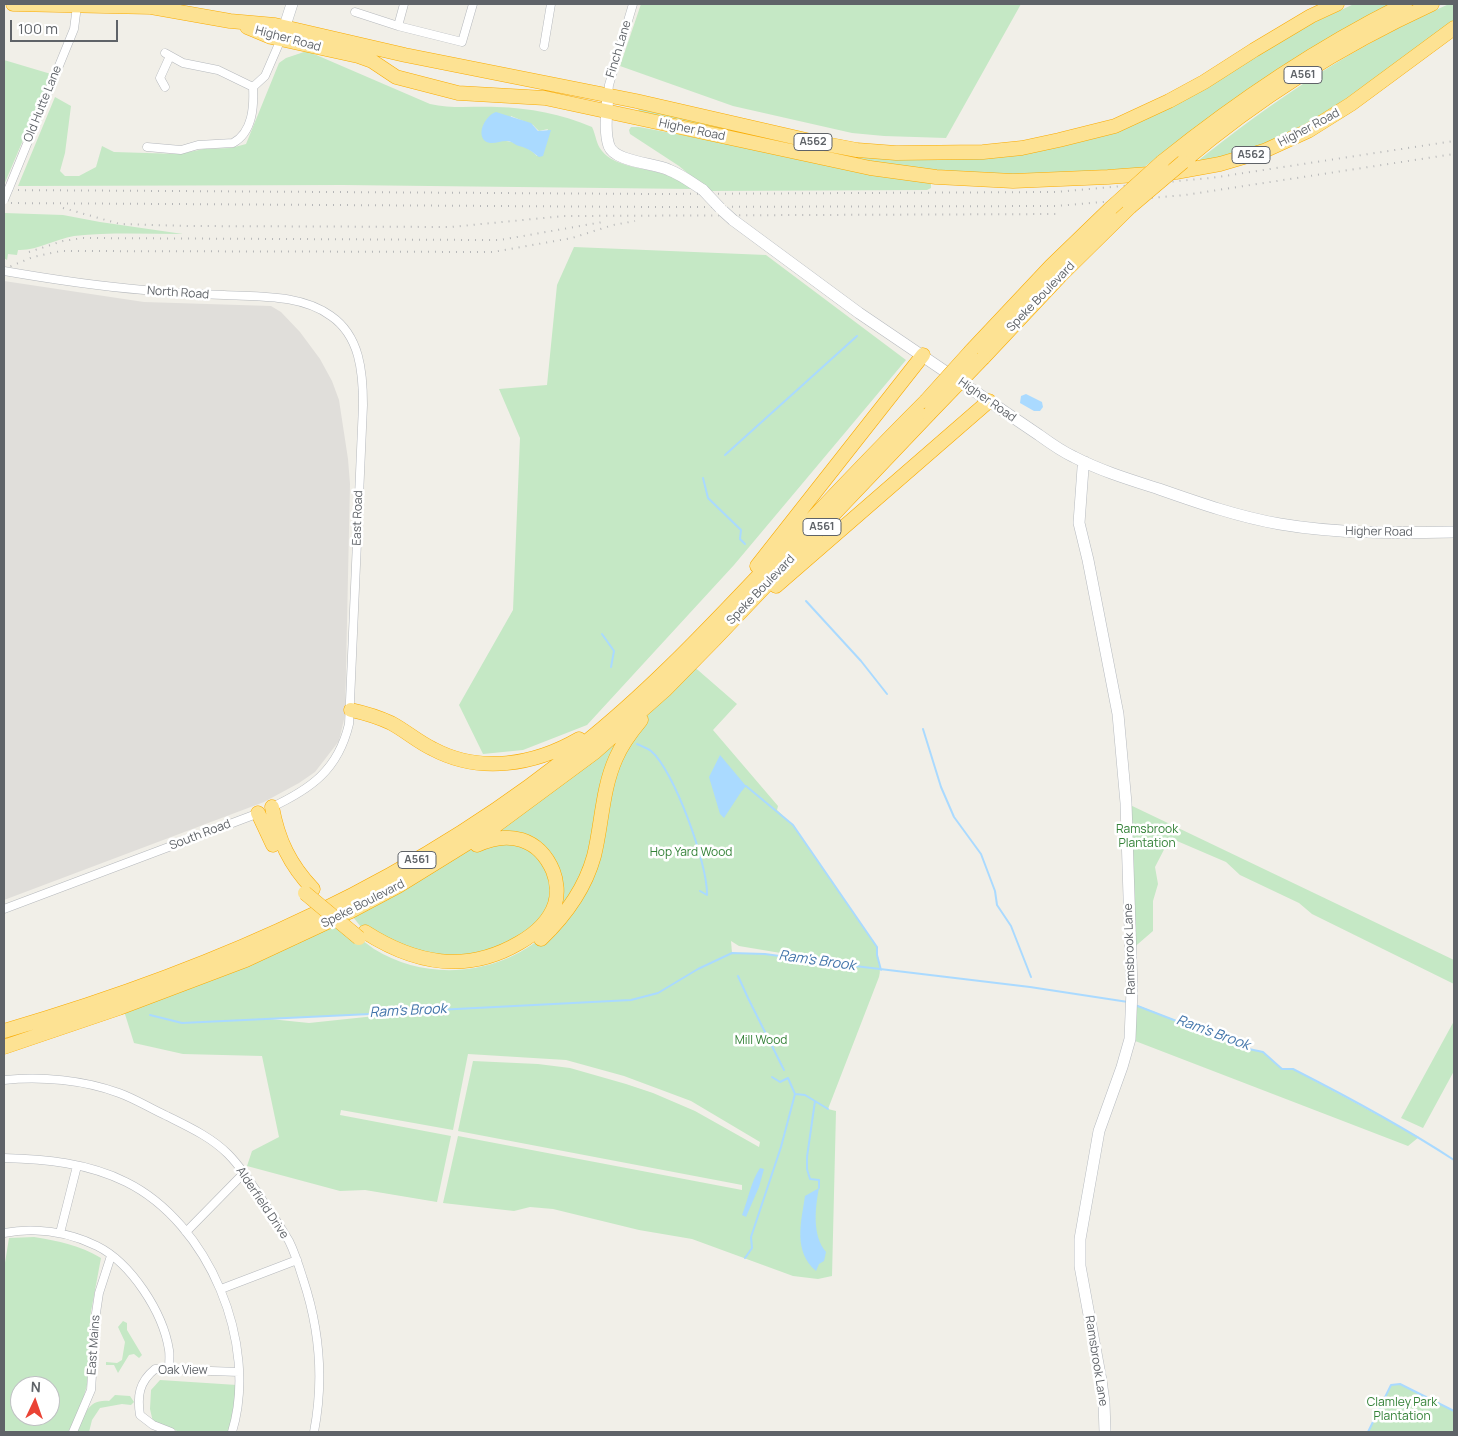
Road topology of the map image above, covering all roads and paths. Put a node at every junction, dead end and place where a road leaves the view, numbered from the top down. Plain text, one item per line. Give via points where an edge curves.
1 (12, 4) edge
2 (292, 4) edge
3 (404, 4) edge
4 (472, 4) edge
5 (551, 4) edge
6 (633, 4) edge
7 (1337, 4) edge
8 (1405, 4) edge
9 (1432, 4) edge
10 (77, 6) junction
11 (355, 12) dead end
12 (398, 26) junction
13 (1454, 28) edge
14 (283, 33) junction
15 (544, 46) dead end
16 (165, 87) dead end
17 (253, 87) junction
18 (608, 95) junction
19 (607, 111) junction
20 (147, 147) dead end
21 (4, 200) edge
22 (4, 271) edge
23 (345, 329) joint
24 (923, 355) junction
25 (977, 355) junction
26 (989, 401) junction
27 (1085, 462) junction
28 (1454, 532) edge
29 (714, 622) junction
30 (715, 640) junction
31 (678, 659) junction
32 (664, 690) junction
33 (351, 710) junction
34 (272, 807) junction
35 (258, 814) junction
36 (309, 891) junction
37 (4, 909) edge
38 (349, 912) junction
39 (362, 935) junction
40 (4, 1031) edge
41 (4, 1046) edge
42 (4, 1080) edge
43 (4, 1158) edge
44 (77, 1166) junction
45 (243, 1174) junction
46 (186, 1232) junction
47 (4, 1233) edge
48 (60, 1233) junction
49 (111, 1256) junction
50 (297, 1260) junction
51 (221, 1289) junction
52 (169, 1369) junction
53 (239, 1372) junction
54 (151, 1429) edge
55 (73, 1432) edge
56 (171, 1432) edge
57 (232, 1432) edge
58 (314, 1432) edge
59 (1105, 1432) edge

1 - 10 highway, Higher Road / A562
2 - 14 street
3 - 12 street
4 - 12 street via 462,42
5 - 15 street
6 - 18 street, Finch Lane
7 - 18 highway, Higher Road / A562 via 1311,16 1204,82 1115,126 1022,148 948,153 857,150
8 - 25 highway, Speke Boulevard / A561, bridge via 1337,40 1261,87 1162,162 1052,266
9 - 25 highway, Speke Boulevard / A561, bridge via 1392,22 1338,53 1211,138 1130,207
10 - 14 highway, Higher Road / A562 via 151,7
10 - 21 street, Old Hutte Lane, bridge via 74,29
11 - 12 street
13 - 19 highway, Higher Road / A562 via 1351,104 1308,131 1264,151 1176,172 1013,181 936,177 870,168
14 - 17 street via 265,76
14 - 18 highway, Higher Road / A562
14 - 19 highway, Higher Road / A562 via 372,61 396,77 458,93 545,98
16 - 17 street via 160,78 167,55 218,70
17 - 20 street via 251,116 244,133 234,143 204,144 180,150
18 - 19 street, Higher Road
19 - 24 street, Higher Road, bridge via 609,146 614,154 668,169 687,179 733,220 859,313
22 - 23 street, North Road via 143,290 297,302 323,311
23 - 33 street, East Road via 357,350 363,388
24 - 26 street, Higher Road
24 - 29 highway
25 - 29 highway, Speke Boulevard / A561, bridge via 926,400
25 - 30 highway, Speke Boulevard / A561, bridge via 929,414
26 - 27 street, Higher Road via 1063,451
26 - 30 highway
27 - 28 street, Higher Road via 1220,510 1279,524 1341,532
27 - 59 street, Ramsbrook Lane via 1079,523 1118,714 1126,803 1132,990 1130,1039 1098,1131 1080,1239 1080,1266 1101,1380
29 - 31 highway, Speke Boulevard / A561
30 - 32 highway, Speke Boulevard / A561
31 - 33 highway via 579,739 546,755 512,763 473,763 453,758 391,723
31 - 40 highway, Speke Boulevard / A561 via 590,739 538,779 484,818 374,885 226,954 100,1001
32 - 38 highway, Speke Boulevard / A561 via 595,752 496,826 413,878
32 - 39 highway via 616,757 594,857 572,905 537,942 494,964 448,970 404,962 375,949
33 - 34 street, South Road via 346,738 329,768 310,787
34 - 35 street, South Road
34 - 36 highway via 276,830 287,855
35 - 36 highway via 286,870
35 - 37 street, South Road
36 - 39 highway
38 - 39 highway via 480,844 502,837 533,844 550,864 555,876 556,902 546,921 526,939 493,955 476,960 440,962
38 - 41 highway, Speke Boulevard / A561 via 246,960 119,1008
42 - 45 street, Alderfield Drive via 51,1078 120,1093 210,1139
43 - 44 street via 40,1159
44 - 46 street via 97,1170 146,1194 169,1212
44 - 48 street
45 - 46 street
45 - 50 street, Alderfield Drive via 288,1240
46 - 51 street
47 - 48 street via 32,1230
48 - 49 street via 98,1247
49 - 52 street via 130,1274 158,1315 169,1350
49 - 55 street, East Mains via 96,1313 91,1390
50 - 51 street
50 - 58 street, Alderfield Drive via 312,1305 318,1340 319,1388
51 - 53 street via 236,1337
52 - 53 street, Oak View
52 - 54 street, Oak View via 154,1369 146,1376 140,1390 140,1415
53 - 57 street via 237,1415
54 - 56 street, Oak View

